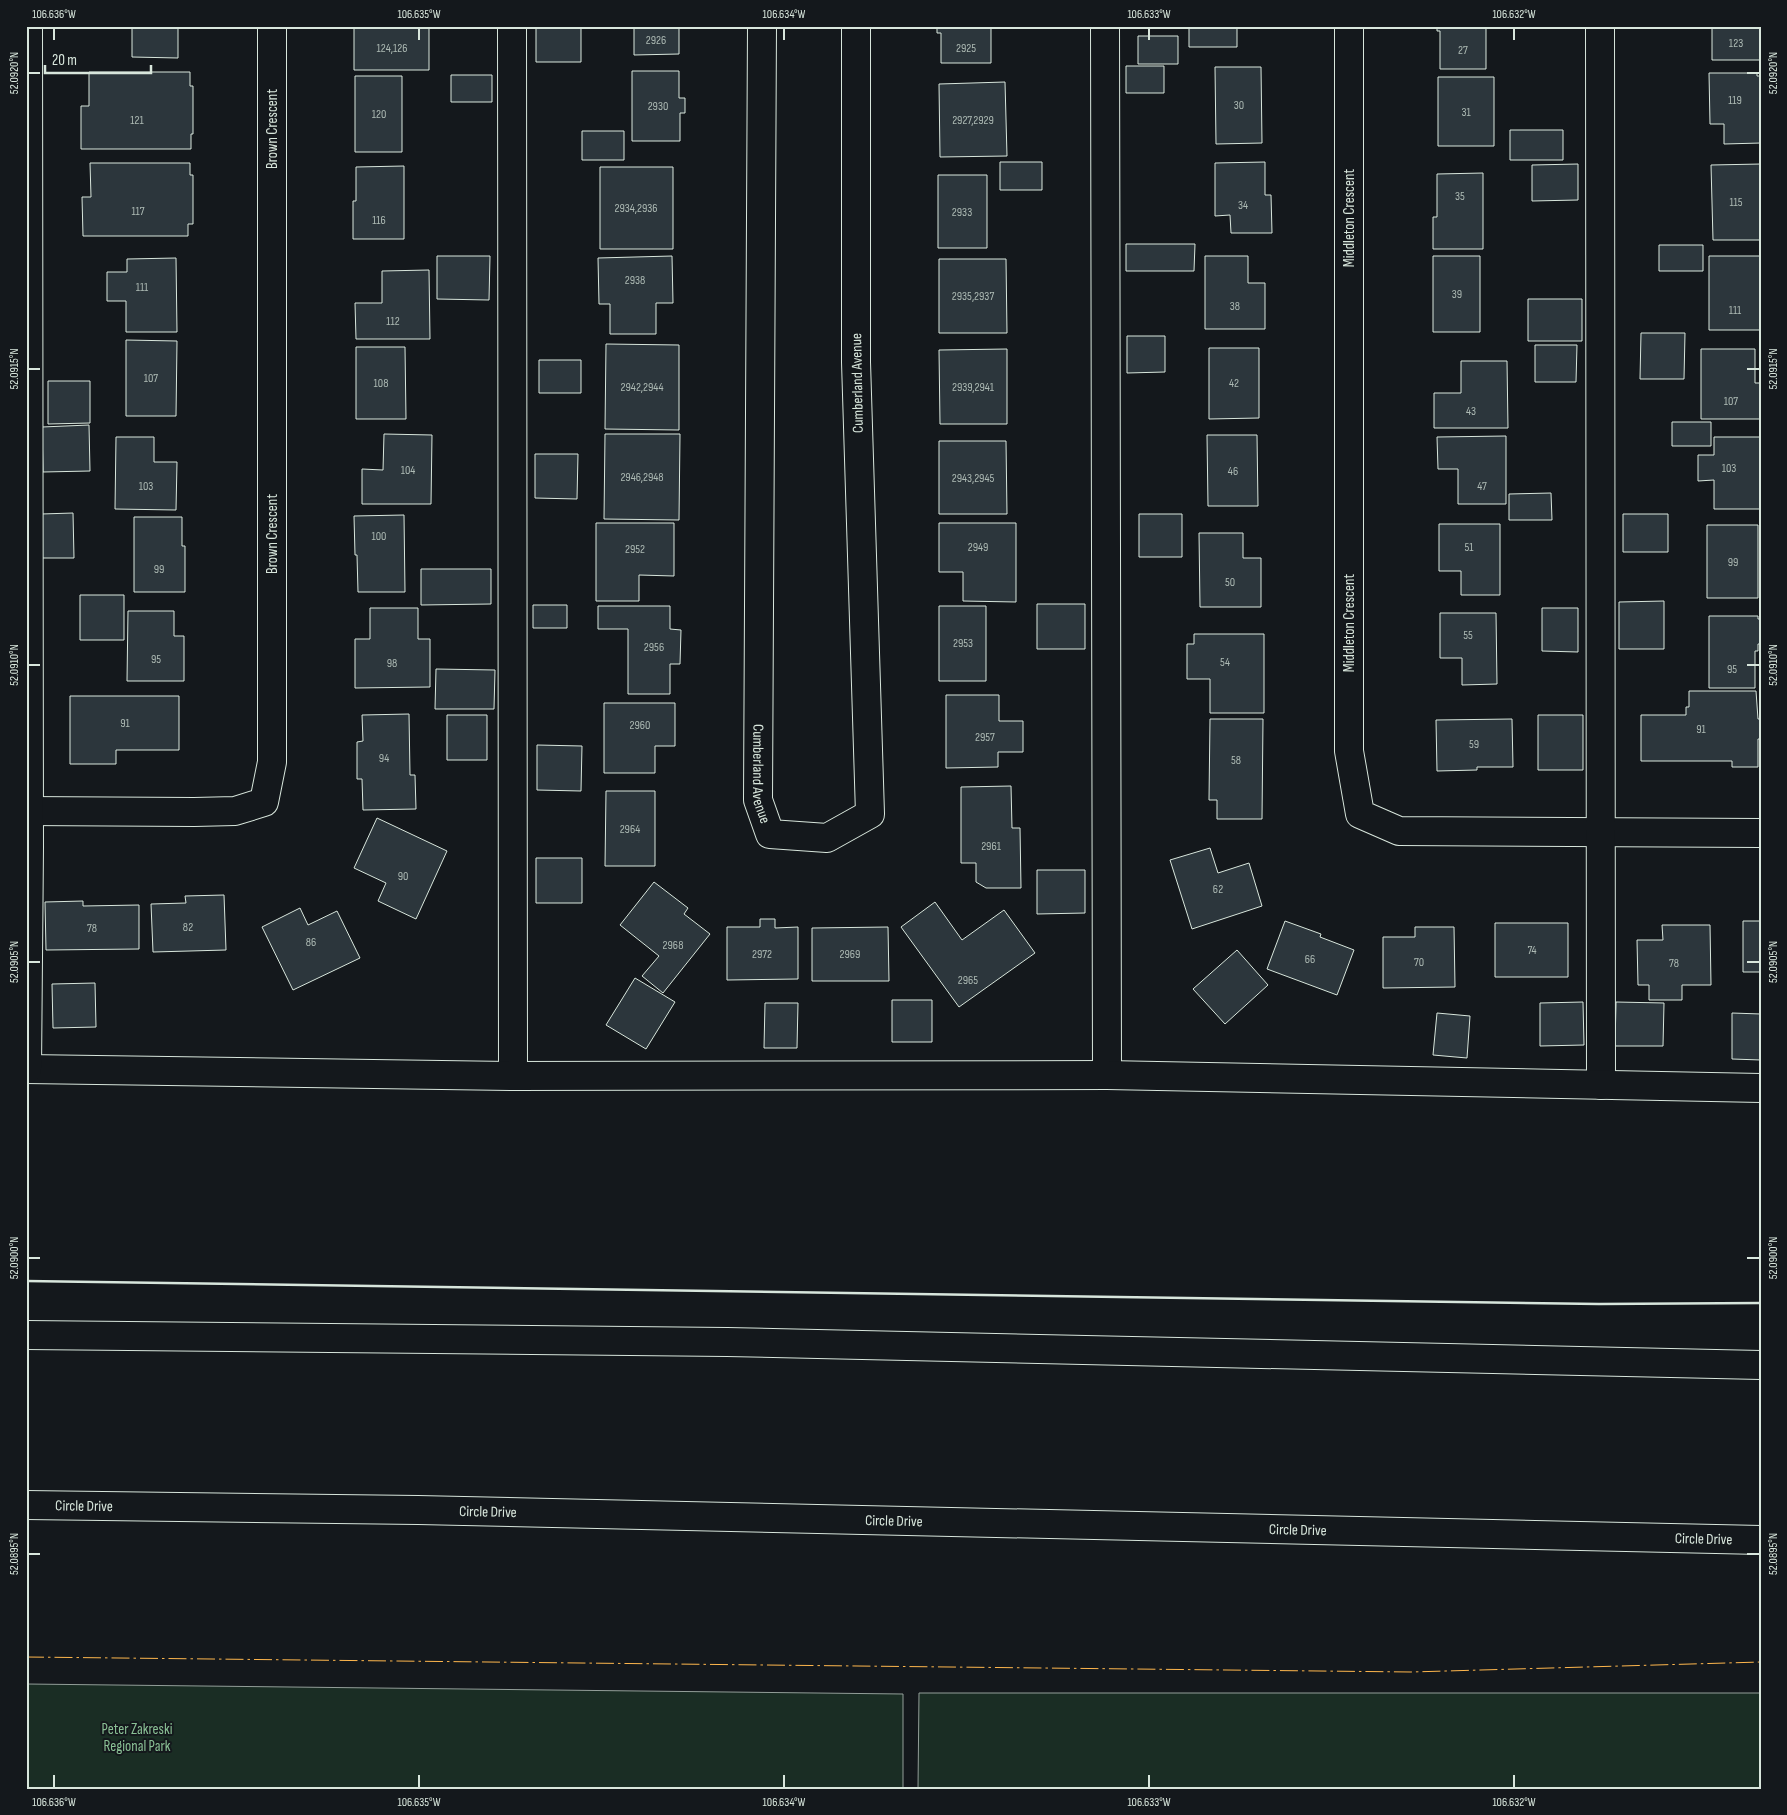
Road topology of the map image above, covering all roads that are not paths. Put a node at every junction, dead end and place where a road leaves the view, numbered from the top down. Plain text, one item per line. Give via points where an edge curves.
1 (28, 26) edge
2 (272, 26) edge
3 (512, 26) edge
4 (762, 26) edge
5 (856, 26) edge
6 (1105, 26) edge
7 (1349, 26) edge
8 (1600, 26) edge
9 (28, 811) edge
10 (1600, 832) junction
11 (1761, 833) edge
12 (26, 1069) edge
13 (513, 1076) junction
14 (1107, 1076) junction
15 (1600, 1085) junction
16 (1761, 1088) edge
17 (26, 1335) edge
18 (1761, 1365) edge
19 (26, 1505) edge
20 (1761, 1540) edge

1 - 9 main road
2 - 9 main road, Brown Crescent via 272,762 264,802 235,811
3 - 13 main road
4 - 5 main road, Cumberland Avenue via 758,800 770,834 827,838 870,814 856,362
6 - 14 main road
7 - 10 main road, Middleton Crescent via 1349,751 1360,814 1399,831
8 - 10 main road
9 - 12 main road
10 - 11 main road, Middleton Crescent
10 - 15 main road
12 - 13 main road
13 - 14 main road
14 - 15 main road
15 - 16 main road
17 - 18 main road via 727,1342
19 - 20 main road, Circle Drive via 418,1510

